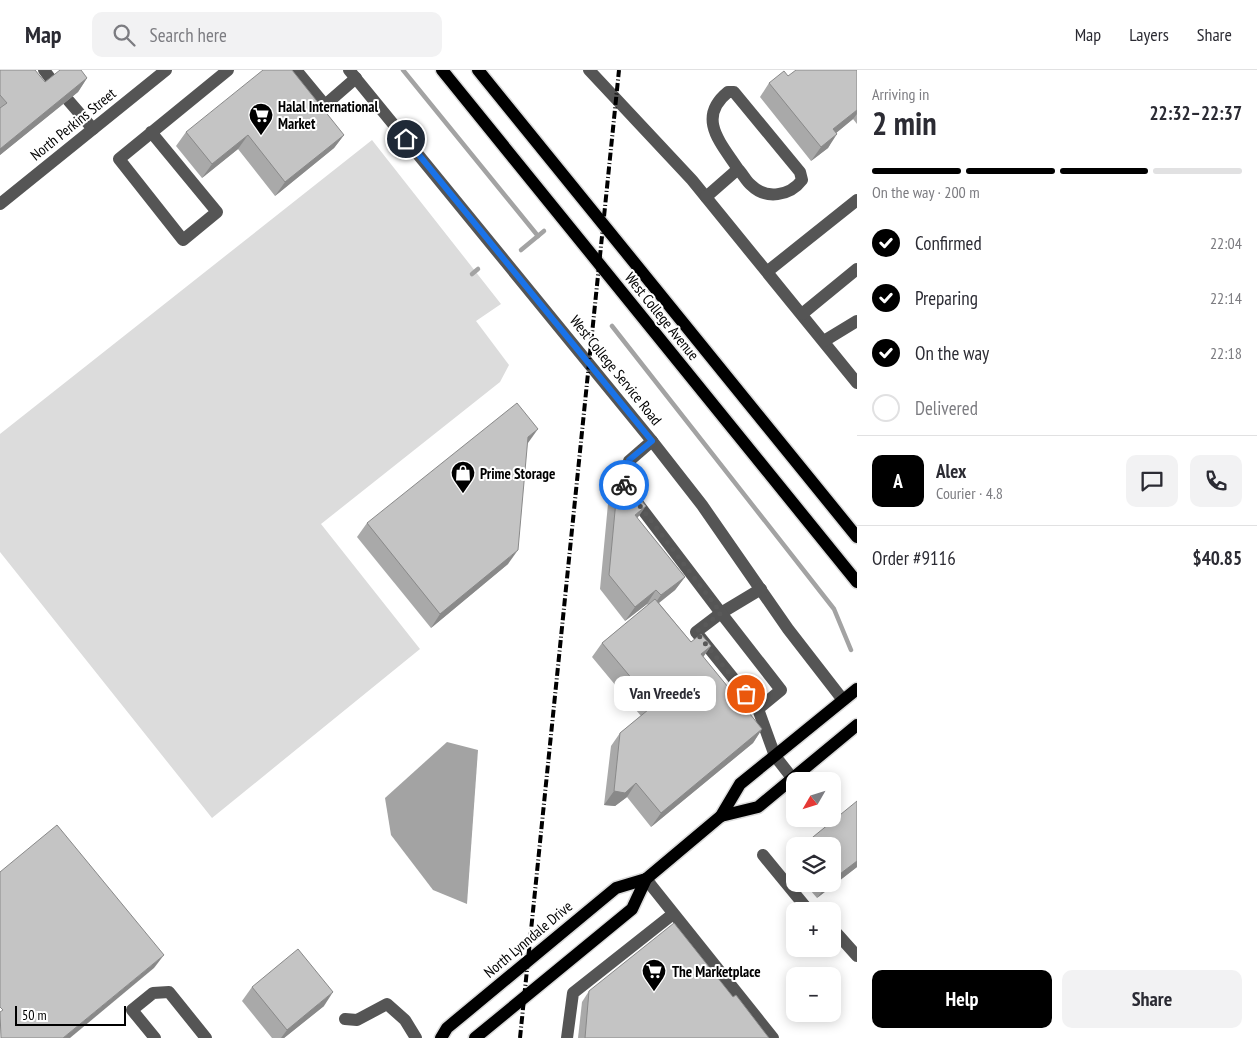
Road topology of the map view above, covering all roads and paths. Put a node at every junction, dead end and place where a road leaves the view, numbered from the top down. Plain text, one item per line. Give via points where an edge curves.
1 (44, 70) edge
2 (166, 70) edge
3 (228, 70) edge
4 (296, 70) edge
5 (442, 70) edge
6 (478, 70) edge
7 (589, 70) edge
8 (152, 74) edge
9 (353, 74) edge
10 (53, 82) edge
11 (68, 100) edge
12 (93, 129) junction
13 (151, 132) junction
14 (738, 169) junction
15 (706, 197) junction
16 (857, 200) edge
17 (0, 204) edge
18 (857, 269) edge
19 (768, 271) junction
20 (802, 314) junction
21 (857, 321) edge
22 (824, 341) junction
23 (857, 383) edge
24 (652, 441) junction
25 (857, 537) edge
26 (857, 582) edge
27 (760, 589) junction
28 (721, 613) junction
29 (857, 689) edge
30 (843, 700) junction
31 (758, 710) junction
32 (857, 726) edge
33 (775, 756) junction
34 (788, 772) edge
35 (801, 772) edge
36 (786, 785) edge
37 (721, 816) junction
38 (763, 855) dead end
39 (646, 880) junction
40 (802, 902) edge
41 (673, 914) junction
42 (841, 938) edge
43 (857, 956) edge
44 (345, 1019) dead end
45 (155, 1038) edge
46 (206, 1038) edge
47 (416, 1038) edge
48 (441, 1038) edge
49 (475, 1038) edge
50 (567, 1038) edge
51 (773, 1038) edge

1 - 10 street
2 - 8 street, North Perkins Street
3 - 13 street
4 - 9 street via 325,105
5 - 26 main road, West College Avenue
6 - 25 main road, West College Avenue
7 - 15 street
8 - 12 street, North Perkins Street
9 - 24 street, West College Service Road
11 - 12 street
12 - 17 street, North Perkins Street
13 - 13 street via 217,212 183,240 119,159
14 - 14 street via 719,141 711,121 713,109 728,92 734,92 800,172 802,180 795,189 765,194 752,187
14 - 15 street
15 - 19 street
16 - 19 street
18 - 20 street
19 - 20 street
20 - 22 street
21 - 22 street
22 - 23 street
24 - 27 street, West College Service Road via 702,505
24 - 28 street via 629,460 623,484
27 - 28 street
27 - 30 street, West College Service Road
28 - 31 street via 781,690
28 - 31 street via 696,632
29 - 30 main road, North Lynndale Drive
30 - 33 main road, North Lynndale Drive
31 - 33 street
32 - 35 main road, North Lynndale Drive
33 - 34 street
33 - 37 main road, North Lynndale Drive via 740,784
36 - 37 main road, North Lynndale Drive via 758,807
37 - 39 main road, North Lynndale Drive
38 - 40 street
39 - 41 street
39 - 48 main road, North Lynndale Drive via 616,888 447,1028
39 - 49 main road, North Lynndale Drive via 632,908
41 - 50 street via 573,993
41 - 51 street
42 - 43 street
44 - 47 street via 357,1020 387,1004 405,1020
45 - 46 street via 132,1010 153,993 169,992

